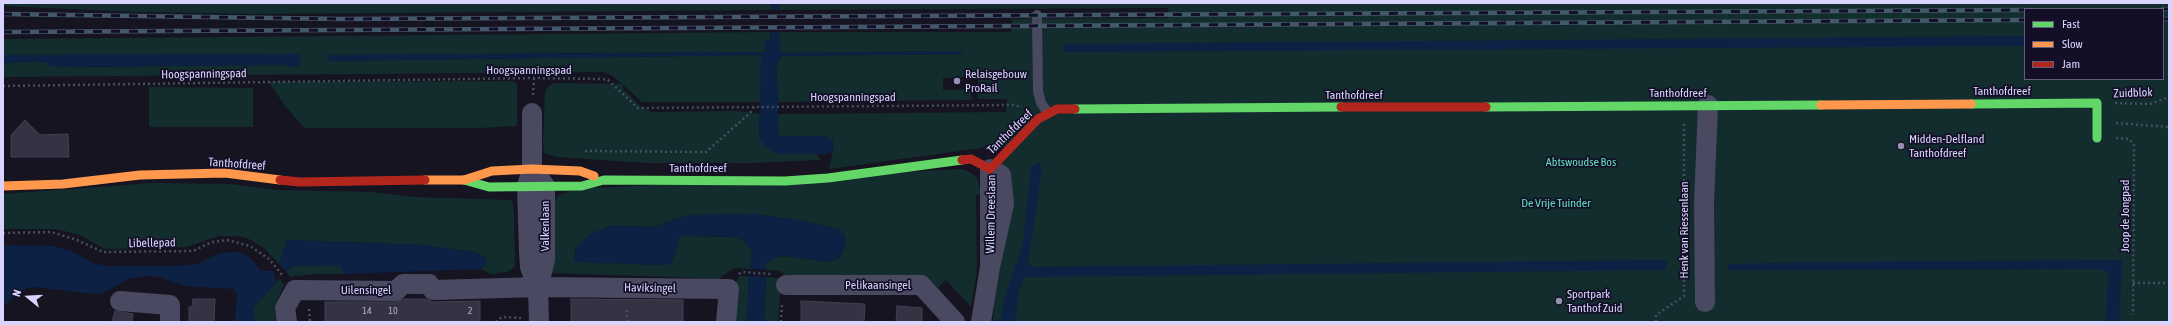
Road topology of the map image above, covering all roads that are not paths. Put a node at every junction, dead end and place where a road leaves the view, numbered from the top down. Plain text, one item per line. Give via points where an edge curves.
1 (1037, 15) dead end
2 (1708, 105) junction
3 (532, 113) dead end
4 (1048, 113) junction
5 (2097, 138) road end
6 (990, 169) junction
7 (464, 180) junction
8 (604, 180) junction
9 (535, 181) junction
10 (5, 185) edge
11 (780, 279) road end
12 (538, 287) junction
13 (120, 301) dead end
14 (1705, 302) dead end
15 (539, 320) edge
16 (170, 322) edge
17 (287, 322) edge
18 (726, 322) edge
19 (955, 322) edge
20 (981, 322) edge

1 - 4 lane via 1038,91 1041,103
2 - 4 street, Tanthofdreef via 1058,109
2 - 5 street, Tanthofdreef via 2097,103
2 - 14 street, Henk van Riessenlaan via 1704,203
3 - 9 street, Valkenlaan
4 - 6 street, Tanthofdreef via 1038,119
6 - 8 street, Tanthofdreef via 971,159 828,178
6 - 20 street, Willem Dreeslaan via 1001,175 1004,204
7 - 9 street, Tanthofdreef via 489,187
7 - 9 street, Tanthofdreef via 492,172
7 - 10 street, Tanthofdreef via 300,182 225,173 140,175 63,184
8 - 9 street, Tanthofdreef via 582,186
8 - 9 street, Tanthofdreef via 580,171
9 - 12 street, Valkenlaan via 530,267
11 - 19 street, Pelikaansingel via 921,285
12 - 15 street, Valkenlaan
12 - 17 street, Uilensingel via 433,290 429,284 403,284 396,291 295,290 285,308
12 - 18 street, Haviksingel via 729,289
13 - 16 street via 170,305

